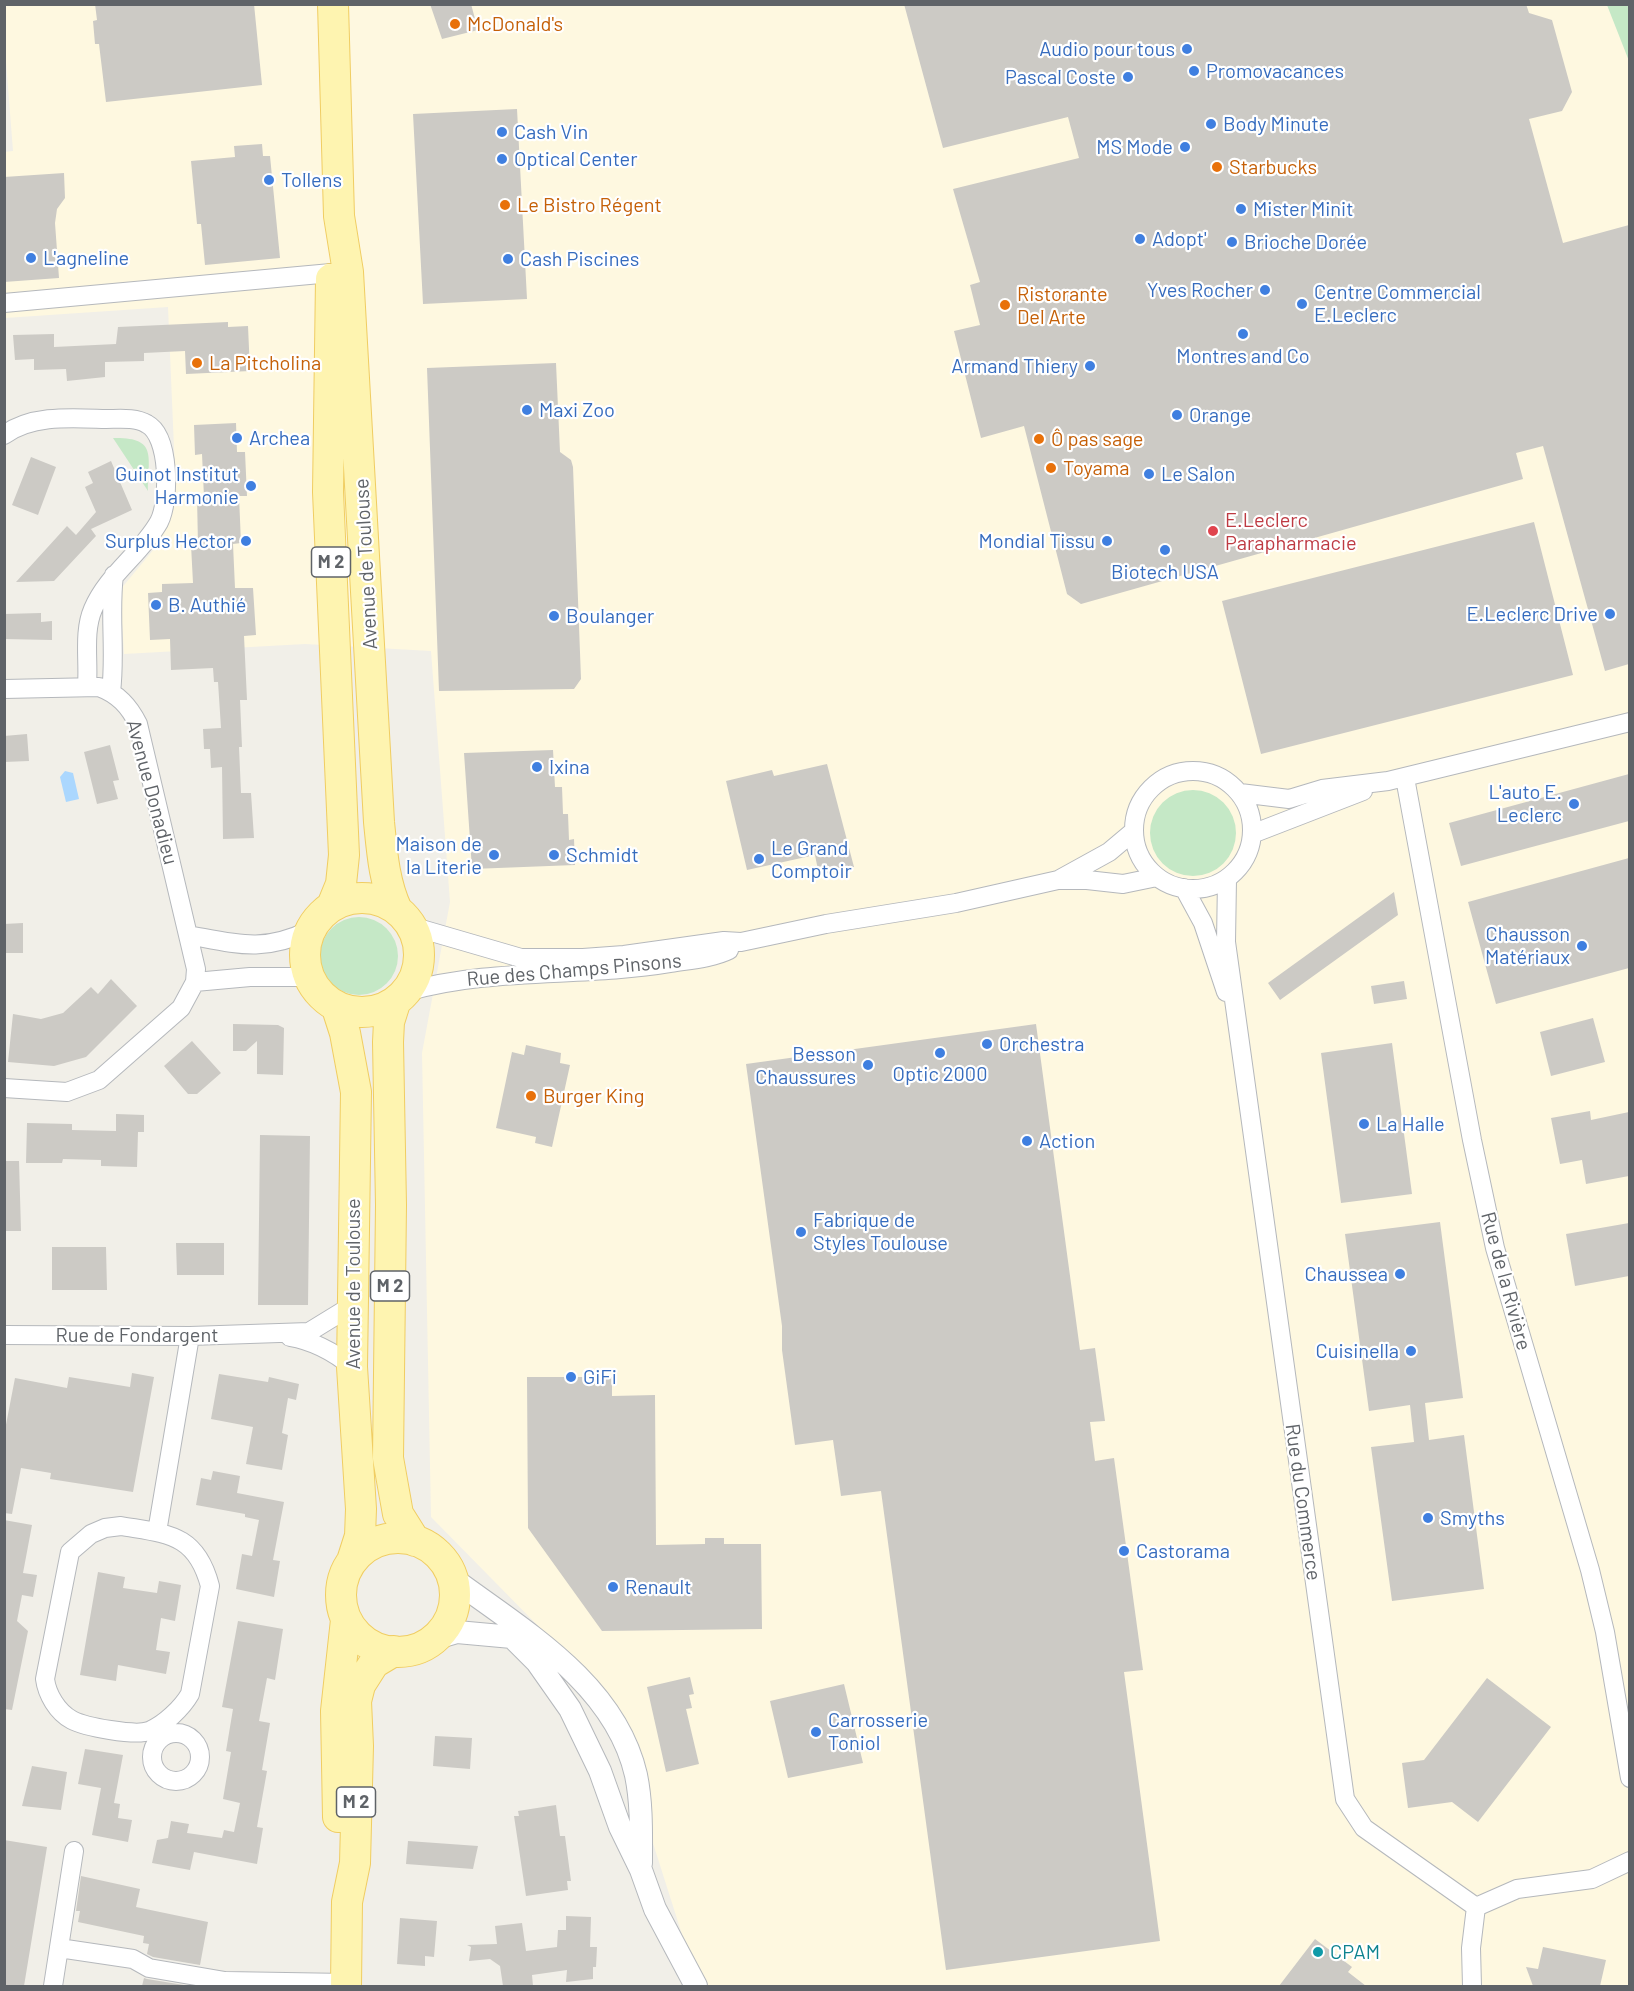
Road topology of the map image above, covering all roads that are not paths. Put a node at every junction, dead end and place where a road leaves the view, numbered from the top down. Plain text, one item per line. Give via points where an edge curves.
1 (333, 4) edge
2 (339, 216) junction
3 (331, 273) junction
4 (4, 303) edge
5 (4, 435) edge
6 (114, 575) junction
7 (87, 686) junction
8 (4, 689) edge
9 (111, 692) junction
10 (1629, 722) edge
11 (1396, 780) junction
12 (1240, 793) junction
13 (1134, 831) junction
14 (1252, 834) junction
15 (1157, 877) junction
16 (1227, 879) junction
17 (1058, 880) junction
18 (1184, 888) junction
19 (332, 906) junction
20 (404, 918) junction
21 (310, 930) junction
22 (188, 935) junction
23 (741, 942) junction
24 (308, 977) junction
25 (195, 982) junction
26 (400, 998) junction
27 (337, 1008) junction
28 (1240, 1033) junction
29 (4, 1088) edge
30 (353, 1305) junction
31 (270, 1334) junction
32 (4, 1335) edge
33 (190, 1336) junction
34 (352, 1367) junction
35 (157, 1532) junction
36 (415, 1541) junction
37 (352, 1561) junction
38 (452, 1578) junction
39 (346, 1620) junction
40 (434, 1639) junction
41 (394, 1652) junction
42 (171, 1726) junction
43 (131, 1733) junction
44 (156, 1742) junction
45 (1629, 1778) edge
46 (75, 1851) dead end
47 (1629, 1861) edge
48 (641, 1870) junction
49 (347, 1902) junction
50 (1476, 1907) junction
51 (59, 1948) junction
52 (346, 1985) edge
53 (53, 1986) edge
54 (696, 1986) edge
55 (1472, 1986) edge

1 - 2 main road, Avenue de Toulouse / M 2
2 - 3 main road, Avenue de Toulouse / M 2
2 - 20 main road, Avenue de Toulouse / M 2 via 353,342 379,822 389,893
3 - 4 street
3 - 19 main road, Avenue de Toulouse / M 2 via 328,492 344,845 341,884
5 - 6 street via 27,423 82,418 135,420 155,431 163,448 164,509 158,523
6 - 7 street via 101,591 90,617
6 - 9 street
7 - 8 street
7 - 9 street
9 - 22 street, Avenue Donadieu via 131,711 138,724
10 - 11 street
11 - 12 street via 1322,789 1289,799
11 - 14 street
11 - 45 street, Rue de la Rivière via 1495,1248 1590,1570 1605,1632
12 - 13 street via 1211,774 1177,773 1160,781 1144,798
12 - 14 street via 1250,812
13 - 15 street via 1140,856
13 - 17 street, Rue des Champs Pinsons via 1109,852
14 - 16 street via 1246,858
15 - 17 street, Rue des Champs Pinsons via 1122,884
15 - 18 street
16 - 18 street via 1209,887
16 - 28 street, Rue du Commerce via 1226,942
17 - 23 street, Rue des Champs Pinsons
18 - 28 street, Rue du Commerce via 1203,923
19 - 20 main road via 348,899 365,898 382,902
19 - 21 main road
20 - 23 street, Rue des Champs Pinsons via 521,958 583,958
20 - 26 main road via 417,939 419,960 414,980
21 - 22 street via 291,939 253,946
21 - 24 main road via 304,953
22 - 25 street, Avenue Donadieu
23 - 26 street, Rue des Champs Pinsons via 726,952 641,968 453,981
24 - 25 street
24 - 27 main road via 320,995
25 - 29 street via 181,1008 99,1080 68,1092
26 - 27 main road via 376,1011 356,1013
26 - 36 main road, Avenue de Toulouse / M 2 via 389,1022 388,1042 388,1458 398,1514
27 - 30 main road, Avenue de Toulouse / M 2 via 356,1092
28 - 50 street, Rue du Commerce via 1345,1799 1370,1834
30 - 31 street, Rue de Fondargent via 309,1332
30 - 34 main road, Avenue de Toulouse / M 2
31 - 33 street, Rue de Fondargent
31 - 34 street, Rue de Fondargent via 303,1340 337,1354
32 - 33 street, Rue de Fondargent
33 - 35 street
34 - 37 main road, Avenue de Toulouse / M 2 via 361,1509 360,1536
35 - 42 street via 176,1536 188,1545 207,1574 210,1586 190,1694
35 - 43 street via 122,1526 105,1528 70,1552 45,1679 46,1690 60,1711 73,1720
36 - 37 main road via 380,1540 364,1548
36 - 38 main road via 438,1555
37 - 39 main road via 341,1590
38 - 40 main road via 450,1618
38 - 48 street via 561,1661 613,1720 636,1775
39 - 41 main road via 366,1642
39 - 49 main road, M 2 via 335,1742 340,1855
40 - 41 main road via 415,1649
40 - 48 street via 457,1632 483,1633 512,1637 529,1651 570,1709
41 - 49 main road, M 2 via 374,1663 360,1685 356,1701 355,1863
42 - 43 street
42 - 44 street
42 - 44 street via 190,1738 200,1756 187,1778 169,1780 156,1770 152,1755
43 - 44 street
46 - 51 street
47 - 50 street via 1592,1879 1517,1889
48 - 54 street via 655,1909
49 - 52 main road, M 2
50 - 55 street
51 - 52 street via 126,1958 148,1968 225,1981
51 - 53 street

